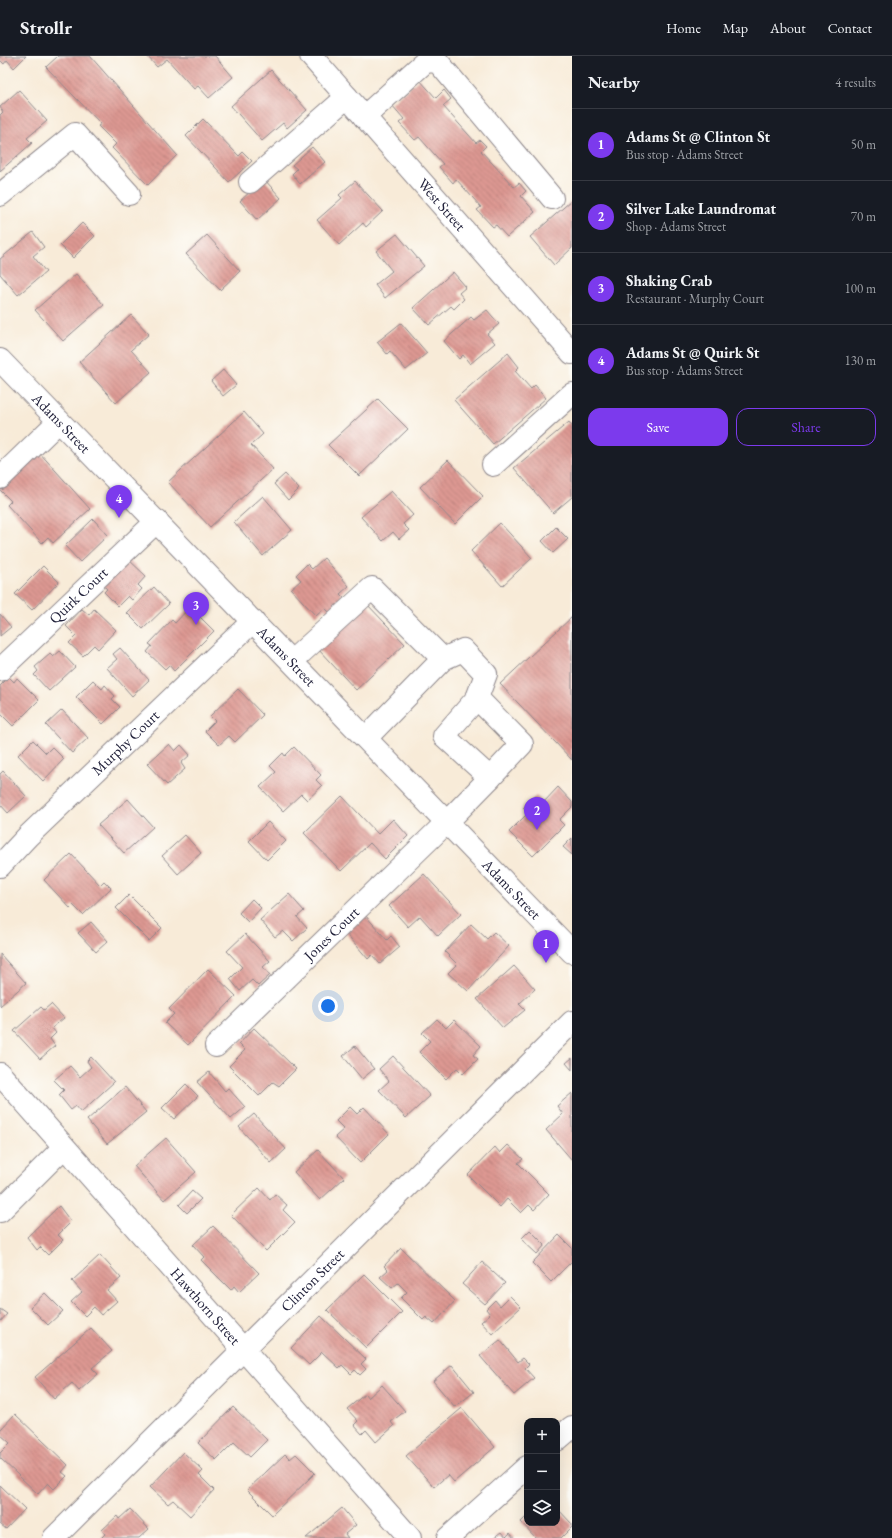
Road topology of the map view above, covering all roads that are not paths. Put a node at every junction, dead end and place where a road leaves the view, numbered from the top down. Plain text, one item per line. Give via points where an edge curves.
1 (311, 56) edge
2 (347, 97) junction
3 (364, 116) junction
4 (250, 182) dead end
5 (129, 194) dead end
6 (0, 195) edge
7 (552, 198) dead end
8 (572, 353) edge
9 (0, 360) edge
10 (572, 394) edge
11 (59, 421) junction
12 (493, 465) dead end
13 (0, 478) edge
14 (157, 521) junction
15 (253, 621) junction
16 (443, 659) junction
17 (292, 661) junction
18 (0, 670) edge
19 (478, 698) junction
20 (366, 738) junction
21 (490, 778) junction
22 (447, 822) junction
23 (0, 866) edge
24 (572, 952) edge
25 (572, 1022) edge
26 (216, 1046) dead end
27 (0, 1074) edge
28 (64, 1147) junction
29 (0, 1211) edge
30 (243, 1350) junction
31 (572, 1427) edge
32 (560, 1437) edge
33 (524, 1470) edge
34 (54, 1538) edge
35 (410, 1538) edge
36 (448, 1538) edge

1 - 2 street, West Street
2 - 3 street, West Street
2 - 4 street
3 - 7 street via 426,61 438,62
3 - 8 street, West Street
5 - 6 street via 75,134
9 - 11 street, Adams Street
10 - 12 street
11 - 13 street
11 - 14 street, Adams Street
14 - 15 street, Adams Street
14 - 18 street, Quirk Court
15 - 17 street, Adams Street
15 - 23 street, Murphy Court via 28,836
16 - 17 street via 372,588
16 - 19 street via 463,650 486,674
16 - 20 street
17 - 20 street, Adams Street
19 - 21 street, Jones Court via 522,744
19 - 21 street via 444,736
20 - 22 street, Adams Street
21 - 22 street, Jones Court
22 - 24 street, Adams Street
22 - 26 street, Jones Court
25 - 30 street, Clinton Street
27 - 28 street, Hawthorn Street
28 - 29 street
28 - 30 street, Hawthorn Street
30 - 34 street, Clinton Street
30 - 35 street, Hawthorn Street
31 - 32 street
33 - 36 street

